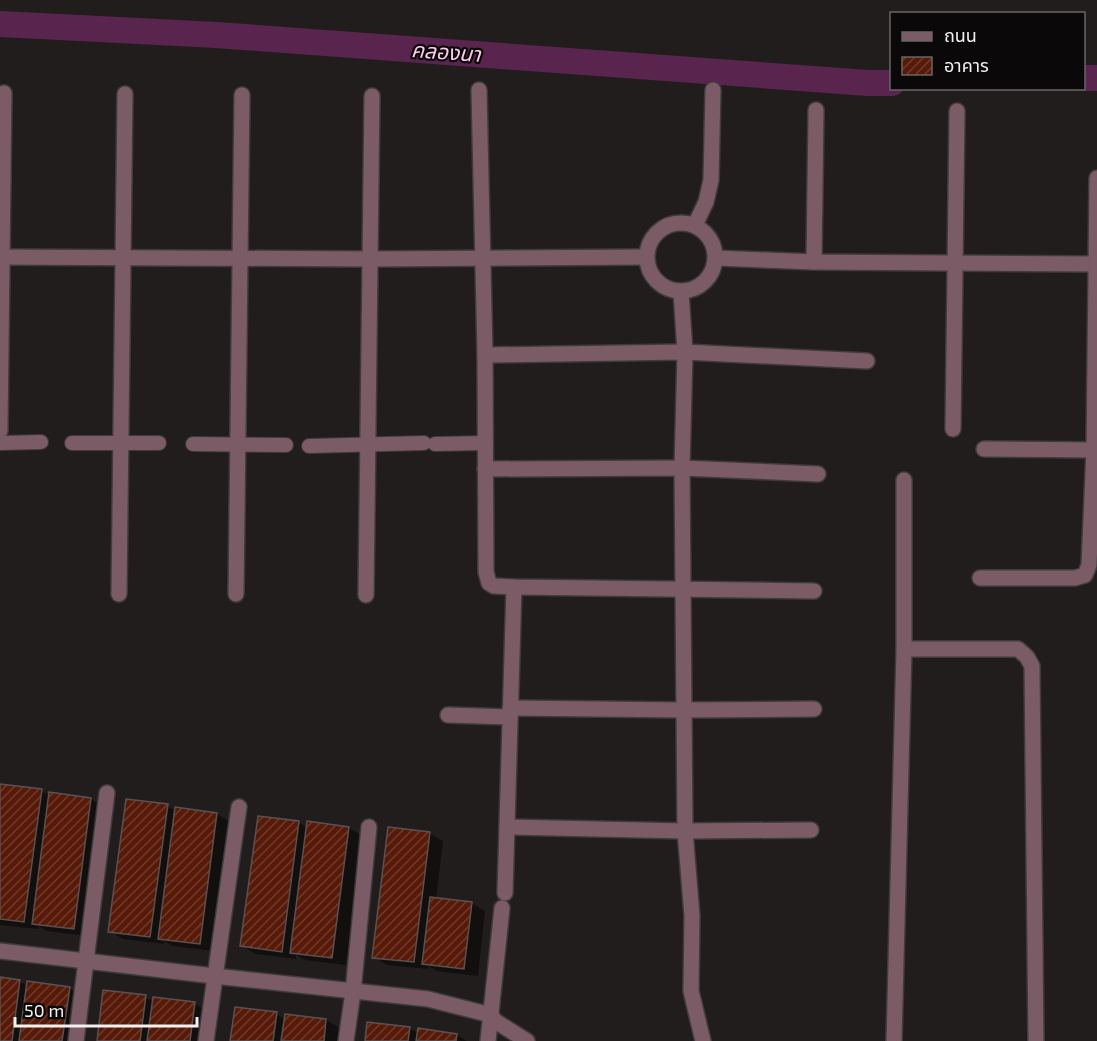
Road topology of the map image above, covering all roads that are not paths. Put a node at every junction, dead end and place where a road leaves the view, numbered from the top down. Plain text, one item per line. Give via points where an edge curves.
1 (479, 90) dead end
2 (713, 90) dead end
3 (4, 93) dead end
4 (125, 94) dead end
5 (242, 95) dead end
6 (372, 96) dead end
7 (816, 110) dead end
8 (957, 111) dead end
9 (1097, 178) edge
10 (695, 225) junction
11 (1, 257) edge
12 (646, 257) junction
13 (123, 258) junction
14 (240, 258) junction
15 (482, 258) junction
16 (716, 258) junction
17 (370, 259) junction
18 (814, 262) junction
19 (955, 262) junction
20 (1096, 264) edge
21 (681, 292) junction
22 (685, 352) junction
23 (485, 355) junction
24 (867, 361) dead end
25 (953, 429) dead end
26 (0, 431) edge
27 (41, 442) dead end
28 (0, 443) edge
29 (72, 443) dead end
30 (159, 443) dead end
31 (486, 443) junction
32 (121, 444) junction
33 (193, 444) dead end
34 (286, 444) dead end
35 (238, 445) junction
36 (309, 446) dead end
37 (368, 446) junction
38 (984, 449) dead end
39 (1096, 450) edge
40 (682, 468) junction
41 (485, 469) junction
42 (818, 474) dead end
43 (904, 480) dead end
44 (980, 578) dead end
45 (513, 587) junction
46 (683, 590) junction
47 (814, 591) dead end
48 (119, 594) dead end
49 (236, 594) dead end
50 (366, 595) dead end
51 (904, 649) junction
52 (814, 709) dead end
53 (683, 710) junction
54 (510, 713) junction
55 (448, 715) dead end
56 (107, 793) dead end
57 (239, 807) dead end
58 (369, 827) dead end
59 (507, 827) junction
60 (811, 830) dead end
61 (685, 831) junction
62 (0, 951) edge
63 (86, 960) junction
64 (214, 976) junction
65 (353, 992) junction
66 (490, 1015) junction
67 (76, 1041) edge
68 (206, 1041) edge
69 (346, 1041) edge
70 (488, 1041) edge
71 (527, 1041) edge
72 (704, 1041) edge
73 (894, 1041) edge
74 (1036, 1041) edge

1 - 15 street
2 - 10 street via 711,180
3 - 11 street
4 - 13 street
5 - 14 street
6 - 17 street
7 - 18 street
8 - 19 street
9 - 20 street
10 - 12 street via 668,225 657,232
10 - 16 street via 714,244
11 - 13 street
11 - 26 street
12 - 15 street
12 - 21 street via 656,282
13 - 14 street
13 - 32 street
14 - 17 street
14 - 35 street
15 - 17 street
15 - 23 street
16 - 18 street
16 - 21 street via 705,282 694,290
17 - 37 street
18 - 19 street
19 - 20 street
19 - 25 street
20 - 39 street
21 - 22 street
22 - 23 street
22 - 24 street
22 - 40 street
23 - 31 street
27 - 28 lane
29 - 32 lane
30 - 32 lane
31 - 37 lane
31 - 41 street
32 - 48 street
33 - 35 lane
34 - 35 lane
35 - 49 street
36 - 37 lane
37 - 50 street
38 - 39 street
39 - 44 street via 1089,565 1085,575
40 - 41 street
40 - 42 street
40 - 46 street
41 - 45 street via 487,578 494,586
43 - 51 street
45 - 46 street
45 - 54 street
46 - 47 street
46 - 53 street
51 - 73 street
51 - 74 street via 1018,649 1032,666
52 - 53 street
53 - 54 street
53 - 61 street
54 - 55 street
54 - 59 street
56 - 63 street
57 - 64 street
58 - 65 street
59 - 61 street
59 - 66 street via 504,900
60 - 61 street
61 - 72 street via 692,916 691,991
62 - 63 street
63 - 64 street
63 - 67 street
64 - 65 street
64 - 68 street
65 - 66 street via 428,999
65 - 69 street
66 - 70 street
66 - 71 street

